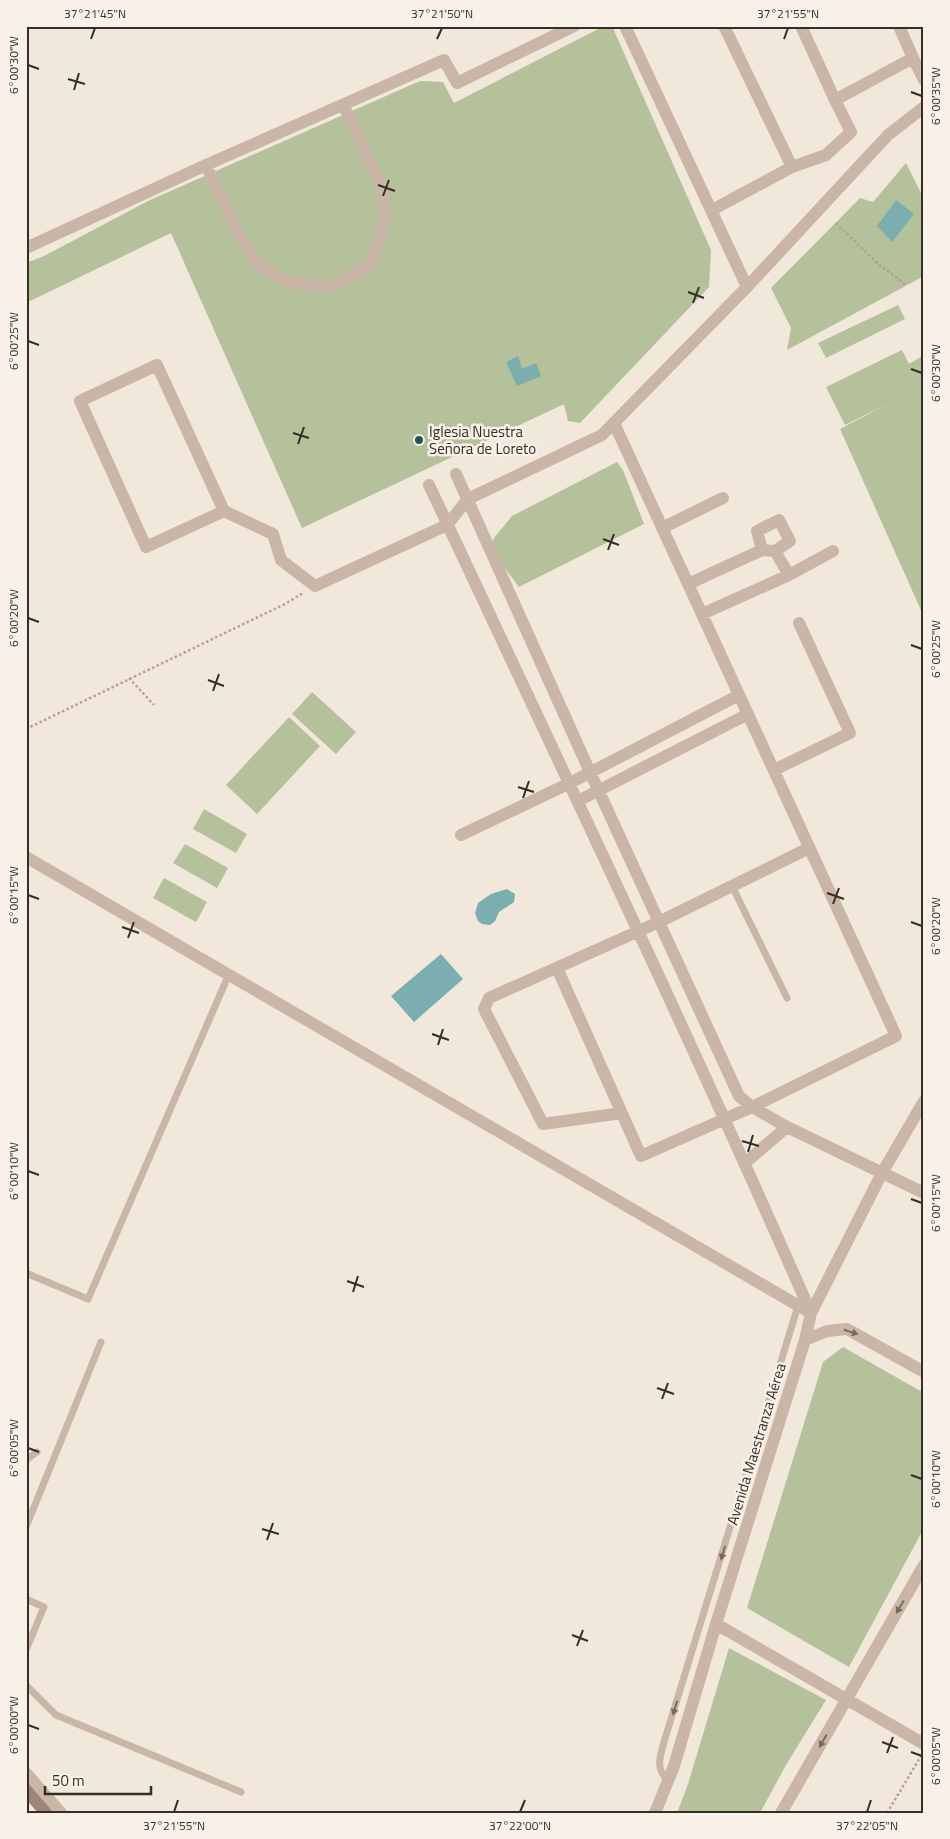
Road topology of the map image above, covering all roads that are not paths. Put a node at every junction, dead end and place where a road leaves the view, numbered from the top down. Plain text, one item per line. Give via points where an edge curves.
1 (574, 26) edge
2 (625, 26) edge
3 (724, 26) edge
4 (801, 26) edge
5 (899, 26) edge
6 (912, 58) junction
7 (924, 80) edge
8 (835, 100) junction
9 (344, 106) junction
10 (924, 107) edge
11 (206, 165) junction
12 (792, 167) junction
13 (712, 210) junction
14 (26, 248) edge
15 (747, 287) junction
16 (614, 423) junction
17 (456, 474) dead end
18 (429, 486) dead end
19 (723, 498) dead end
20 (468, 499) junction
21 (224, 511) junction
22 (448, 525) junction
23 (662, 528) junction
24 (762, 550) junction
25 (775, 551) junction
26 (833, 551) dead end
27 (788, 575) junction
28 (688, 584) junction
29 (702, 614) junction
30 (799, 623) dead end
31 (739, 695) junction
32 (748, 714) junction
33 (774, 770) junction
34 (590, 772) junction
35 (570, 783) junction
36 (598, 790) junction
37 (578, 801) junction
38 (461, 835) dead end
39 (809, 848) junction
40 (26, 857) edge
41 (732, 886) junction
42 (659, 922) junction
43 (638, 931) junction
44 (557, 968) junction
45 (229, 974) junction
46 (787, 998) dead end
47 (924, 1101) edge
48 (752, 1107) junction
49 (622, 1113) junction
50 (725, 1119) junction
51 (787, 1127) junction
52 (745, 1163) junction
53 (882, 1173) junction
54 (924, 1193) edge
55 (26, 1274) edge
56 (798, 1306) junction
57 (812, 1313) junction
58 (805, 1340) junction
59 (101, 1342) dead end
60 (924, 1372) edge
61 (37, 1452) dead end
62 (26, 1460) edge
63 (26, 1527) edge
64 (924, 1565) edge
65 (26, 1599) edge
66 (716, 1624) junction
67 (26, 1650) edge
68 (26, 1685) edge
69 (847, 1699) junction
70 (924, 1744) edge
71 (26, 1773) edge
72 (668, 1780) junction
73 (26, 1790) edge
74 (241, 1792) dead end
75 (46, 1813) edge
76 (61, 1813) edge
77 (655, 1813) edge
78 (780, 1813) edge

1 - 9 street via 457,83 444,60
2 - 13 street
3 - 12 street
4 - 8 street
5 - 6 street
6 - 7 street
6 - 8 street
8 - 12 street via 850,132 826,155
9 - 11 street
9 - 11 street via 382,188 385,218 372,262 330,287 291,282 260,267 240,237
10 - 15 street via 888,135
11 - 14 street
12 - 13 street
13 - 15 street
15 - 16 street
16 - 20 street via 602,435
16 - 23 street
17 - 20 street
18 - 22 street
19 - 23 street
20 - 22 street
20 - 34 street
21 - 21 street via 157,365 80,401 146,547
21 - 22 street via 272,534 281,560 315,586
22 - 35 street
23 - 28 street
24 - 25 street
24 - 25 street via 757,532 779,520 790,540
24 - 28 street
25 - 27 street
26 - 27 street
27 - 29 street
28 - 29 street
29 - 31 street
30 - 33 street via 850,732
31 - 32 street
31 - 34 street
32 - 33 street
32 - 36 street
33 - 39 street
34 - 35 street
34 - 36 street
35 - 37 street
35 - 38 street
36 - 37 street
36 - 42 street
37 - 43 street
39 - 41 street
39 - 48 street via 896,1036
40 - 45 street
41 - 42 street
41 - 46 lane
42 - 43 street
42 - 48 street via 739,1096
43 - 44 street
43 - 50 street
44 - 49 street
44 - 49 street via 489,998 484,1009 543,1124
45 - 55 lane via 88,1300
45 - 56 street
47 - 53 street, Avenida Maestranza Aérea
48 - 50 street
48 - 51 street
49 - 50 street via 641,1156
50 - 52 street
51 - 52 street
51 - 53 street
52 - 57 street
53 - 54 street
53 - 57 street, Avenida Maestranza Aérea
56 - 57 street
56 -> 72 lane via 664,1742 659,1767
57 - 58 street, Avenida Maestranza Aérea
58 -> 60 street via 827,1331 847,1329
58 - 66 street, Avenida Maestranza Aérea
59 - 63 lane
61 - 62 lane
64 -> 69 street
65 - 67 lane via 44,1607
66 - 69 street
66 - 72 street, Avenida Maestranza Aérea
68 - 74 lane via 56,1715
69 - 70 street
69 -> 78 street
71 - 76 street
72 - 77 street, Avenida Maestranza Aérea
73 - 75 main road

